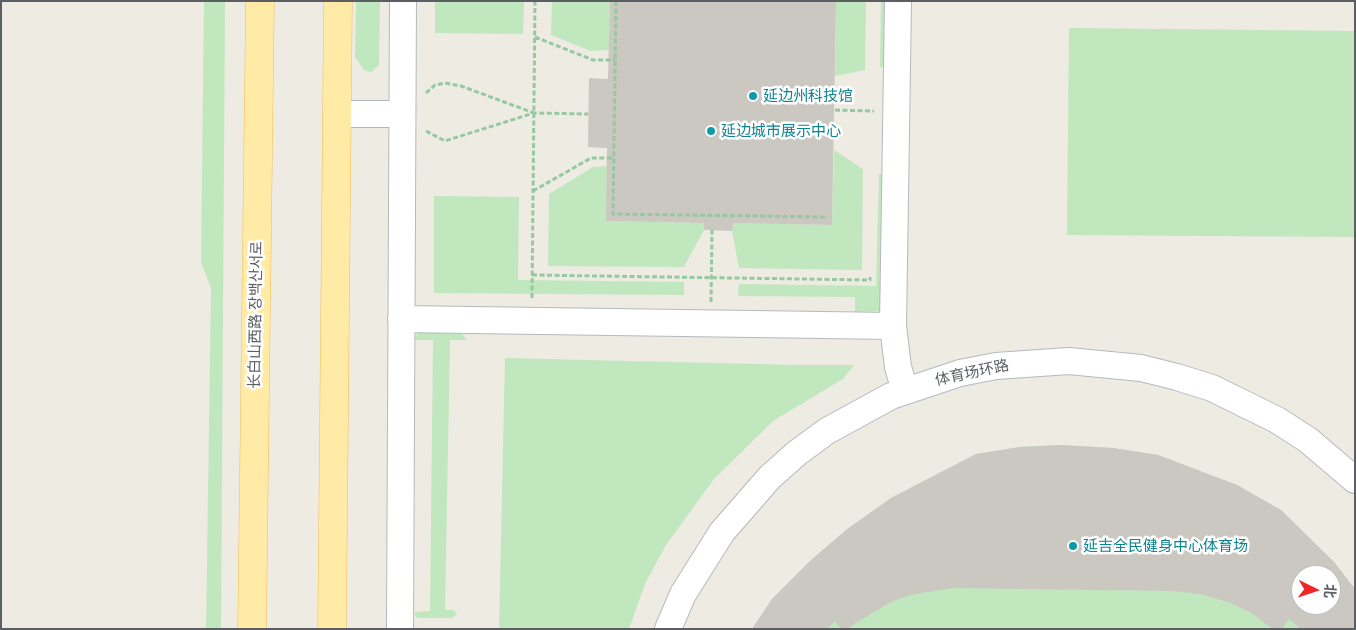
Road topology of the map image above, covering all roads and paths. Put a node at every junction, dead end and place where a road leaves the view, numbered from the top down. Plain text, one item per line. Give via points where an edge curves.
1 (260, 1) edge
2 (338, 1) edge
3 (403, 1) edge
4 (535, 1) edge
5 (616, 1) edge
6 (898, 1) edge
7 (535, 37) junction
8 (615, 60) junction
9 (872, 101) dead end
10 (835, 110) dead end
11 (884, 111) junction
12 (534, 113) junction
13 (337, 114) junction
14 (402, 114) junction
15 (588, 114) dead end
16 (872, 120) dead end
17 (614, 158) junction
18 (533, 192) junction
19 (826, 217) dead end
20 (712, 230) dead end
21 (870, 270) dead end
22 (532, 275) junction
23 (712, 278) junction
24 (401, 319) junction
25 (532, 321) junction
26 (711, 323) junction
27 (893, 326) junction
28 (905, 391) junction
29 (1355, 480) edge
30 (252, 629) edge
31 (332, 629) edge
32 (400, 629) edge
33 (668, 629) edge

1 - 30 main road, 长白山西路 장백산서로
2 - 13 main road
3 - 14 lane
4 - 7 path
5 - 8 path
6 - 11 lane
7 - 8 path via 594,60
7 - 12 path
8 - 17 path
9 - 11 path
10 - 11 path
11 - 16 path
11 - 27 lane
12 - 14 path via 445,141
12 - 14 path via 445,83 435,85
12 - 15 path
12 - 18 path
13 - 14 lane
13 - 31 main road
14 - 24 lane
17 - 18 path via 591,158
17 - 19 path via 613,214
18 - 22 path
20 - 23 path
21 - 23 path via 870,280
22 - 23 path
22 - 25 path
23 - 26 path
24 - 25 lane
24 - 32 lane
25 - 26 lane
26 - 27 lane
27 - 28 lane via 898,367
28 - 29 lane, 体育场环路 via 960,373 1032,362 1069,361 1141,368 1194,382 1245,403 1308,440
28 - 33 lane, 体育场环路 via 827,432 770,477 711,547 683,594

